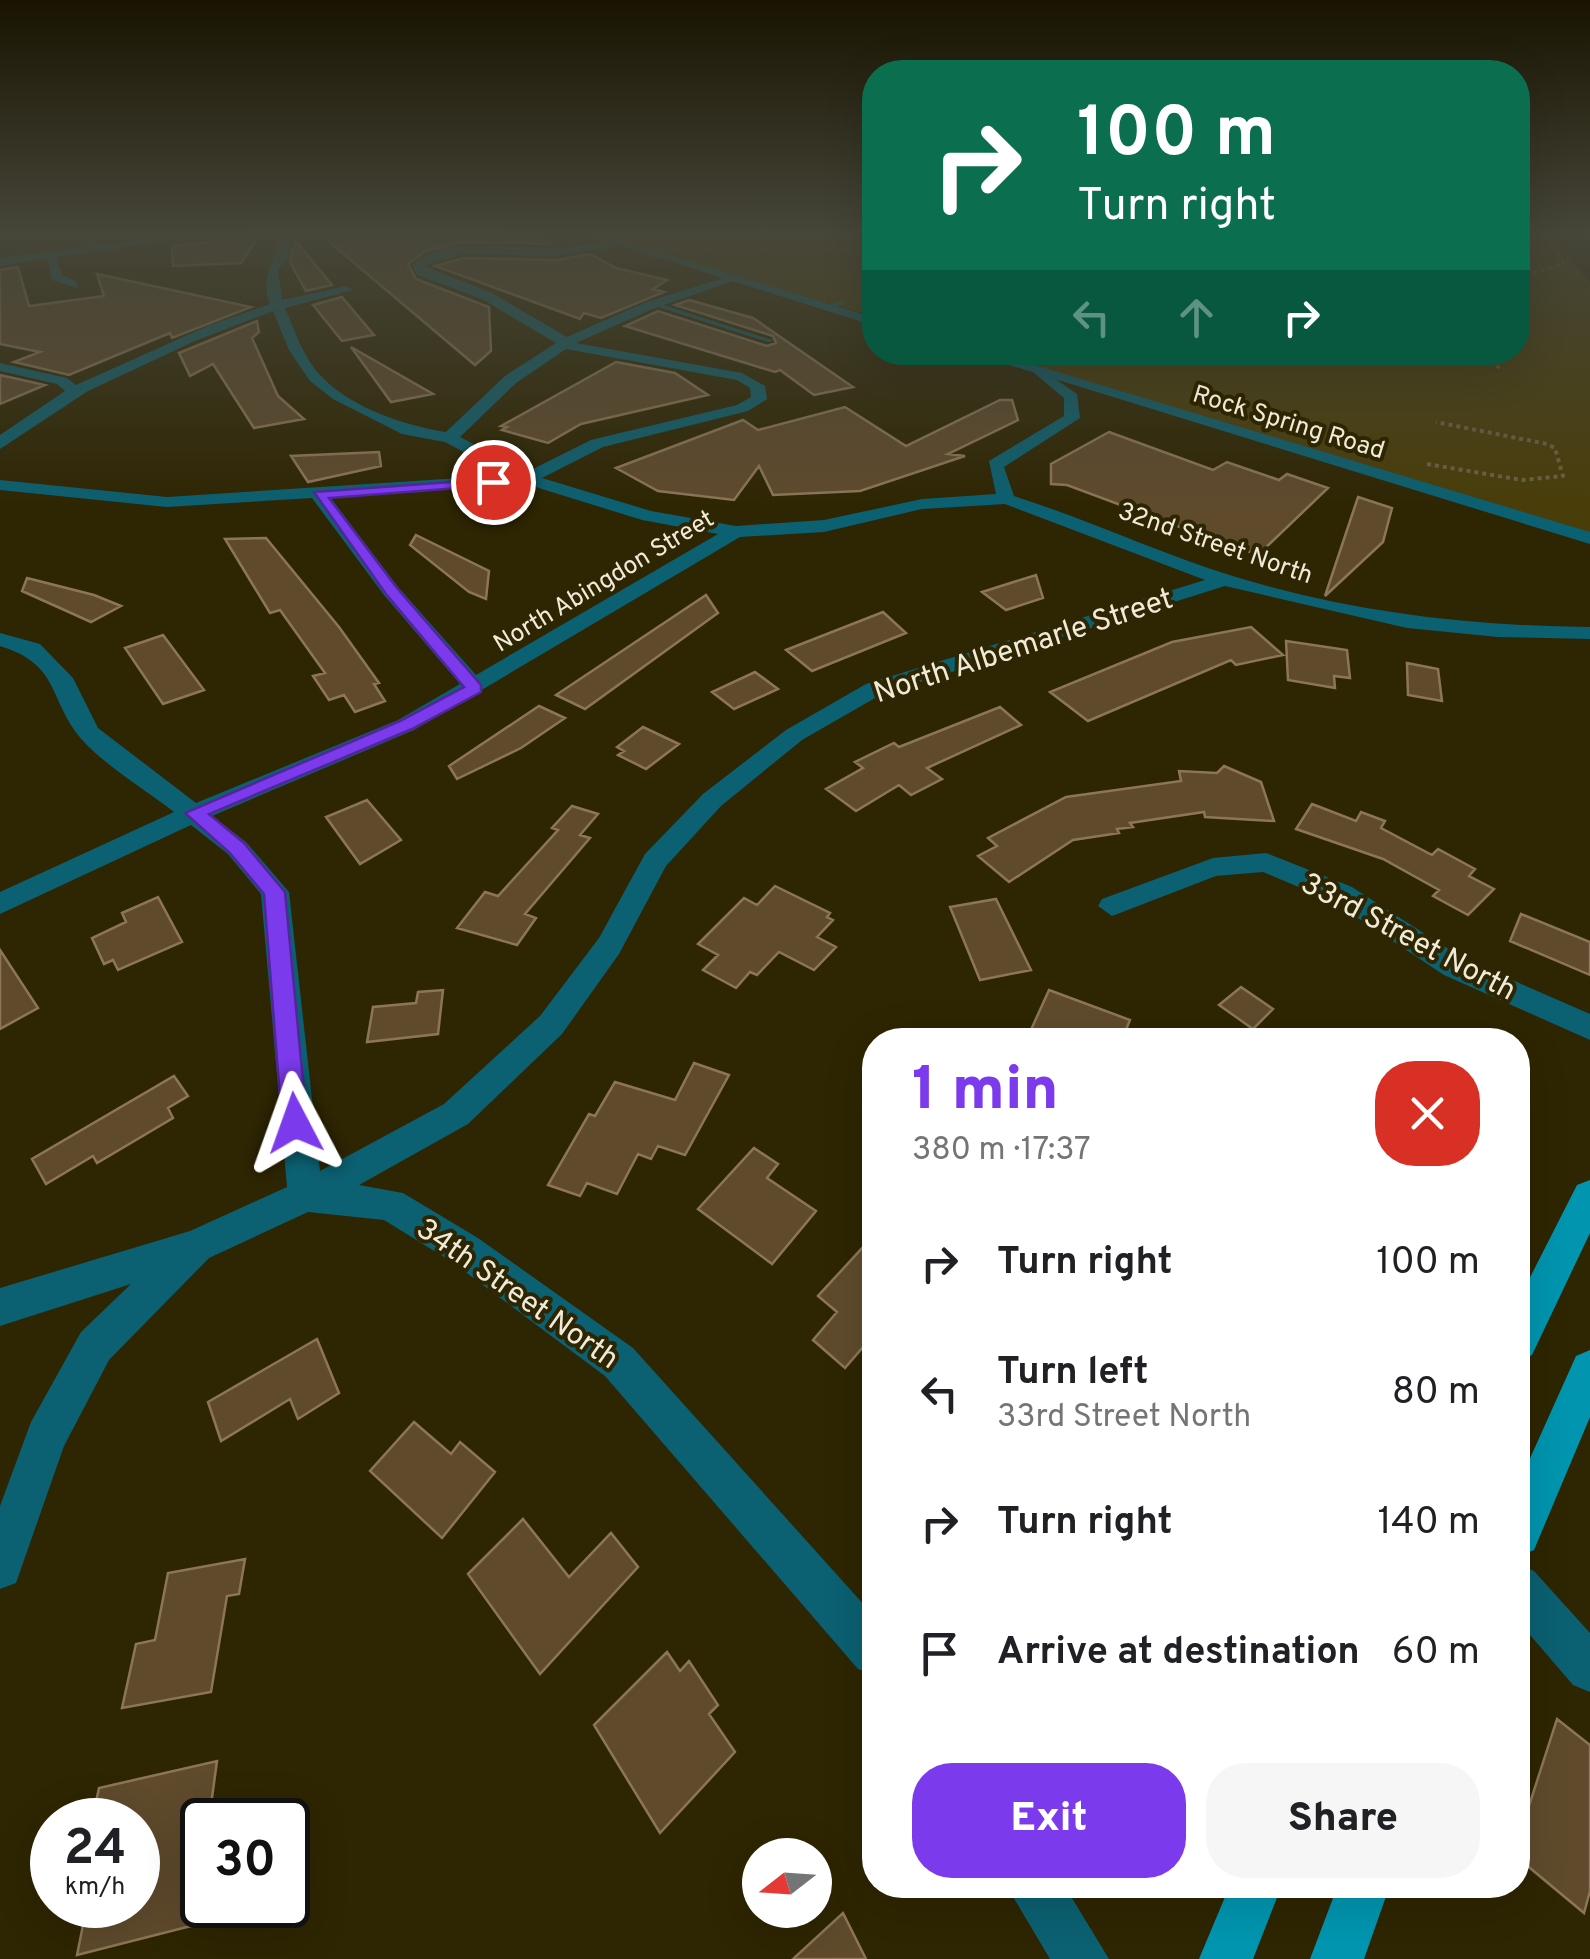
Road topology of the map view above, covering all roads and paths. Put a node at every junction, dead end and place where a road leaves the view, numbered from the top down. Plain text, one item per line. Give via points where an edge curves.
1 (213, 326) edge
2 (288, 326) edge
3 (538, 326) edge
4 (599, 326) edge
5 (724, 326) edge
6 (770, 341) dead end
7 (564, 342) junction
8 (1015, 365) edge
9 (1498, 365) edge
10 (0, 366) edge
11 (1502, 370) dead end
12 (74, 391) junction
13 (1080, 392) junction
14 (1436, 422) dead end
15 (450, 438) junction
16 (0, 444) edge
17 (1415, 462) dead end
18 (980, 472) junction
19 (527, 480) junction
20 (0, 485) edge
21 (319, 495) junction
22 (1006, 500) junction
23 (922, 504) junction
24 (736, 532) junction
25 (1590, 538) edge
26 (1224, 580) junction
27 (1590, 632) edge
28 (0, 639) edge
29 (475, 688) junction
30 (194, 813) junction
31 (0, 904) edge
32 (1112, 906) dead end
33 (1590, 1028) edge
34 (306, 1196) junction
35 (1590, 1196) edge
36 (196, 1246) junction
37 (0, 1307) edge
38 (1530, 1317) edge
39 (1590, 1370) edge
40 (1530, 1507) edge
41 (0, 1567) edge
42 (1530, 1600) edge
43 (862, 1637) edge
44 (1590, 1668) edge
45 (1041, 1898) edge
46 (1251, 1898) edge
47 (1359, 1898) edge
48 (1082, 1959) edge
49 (1226, 1959) edge
50 (1337, 1959) edge

1 - 12 street
2 - 15 street via 316,381 368,414 408,431
3 - 7 street
4 - 7 street
5 - 6 lane
7 - 15 street
7 - 19 street via 578,350 742,376 757,386 759,399 597,443
8 - 13 street
9 - 11 path
10 - 12 street via 62,381
12 - 16 street
13 - 18 street, North Abingdon Street via 1072,418
13 - 25 street, Rock Spring Road
14 - 17 path via 1547,444 1555,448 1563,476 1522,480
15 - 19 street
18 - 22 street
18 - 23 street, North Abingdon Street
19 - 21 street
19 - 24 street via 648,516
20 - 21 street via 168,502
21 - 29 street
22 - 23 street, North Abingdon Street
22 - 26 street, 32nd Street North
23 - 24 street, North Abingdon Street via 824,526
24 - 29 street, North Abingdon Street
26 - 27 street, 32nd Street North via 1327,609 1438,627
26 - 34 street, North Albemarle Street via 874,689 794,735 712,800 655,861 609,946 551,1025 456,1114
28 - 30 street via 32,649 65,682 88,732
29 - 30 street, North Abingdon Street via 406,725
30 - 31 street, North Abingdon Street
30 - 34 street via 275,892
32 - 33 street, 33rd Street North via 1213,866 1266,862 1342,894 1454,967
34 - 36 street, North Albemarle Street
34 - 43 street, 34th Street North via 390,1204 466,1250 619,1362
35 - 38 main road
36 - 37 street, North Albemarle Street
36 - 41 street, North Albemarle Street via 95,1346 46,1437
39 - 40 main road
42 - 44 street
45 - 48 street
46 - 49 main road
47 - 50 main road

